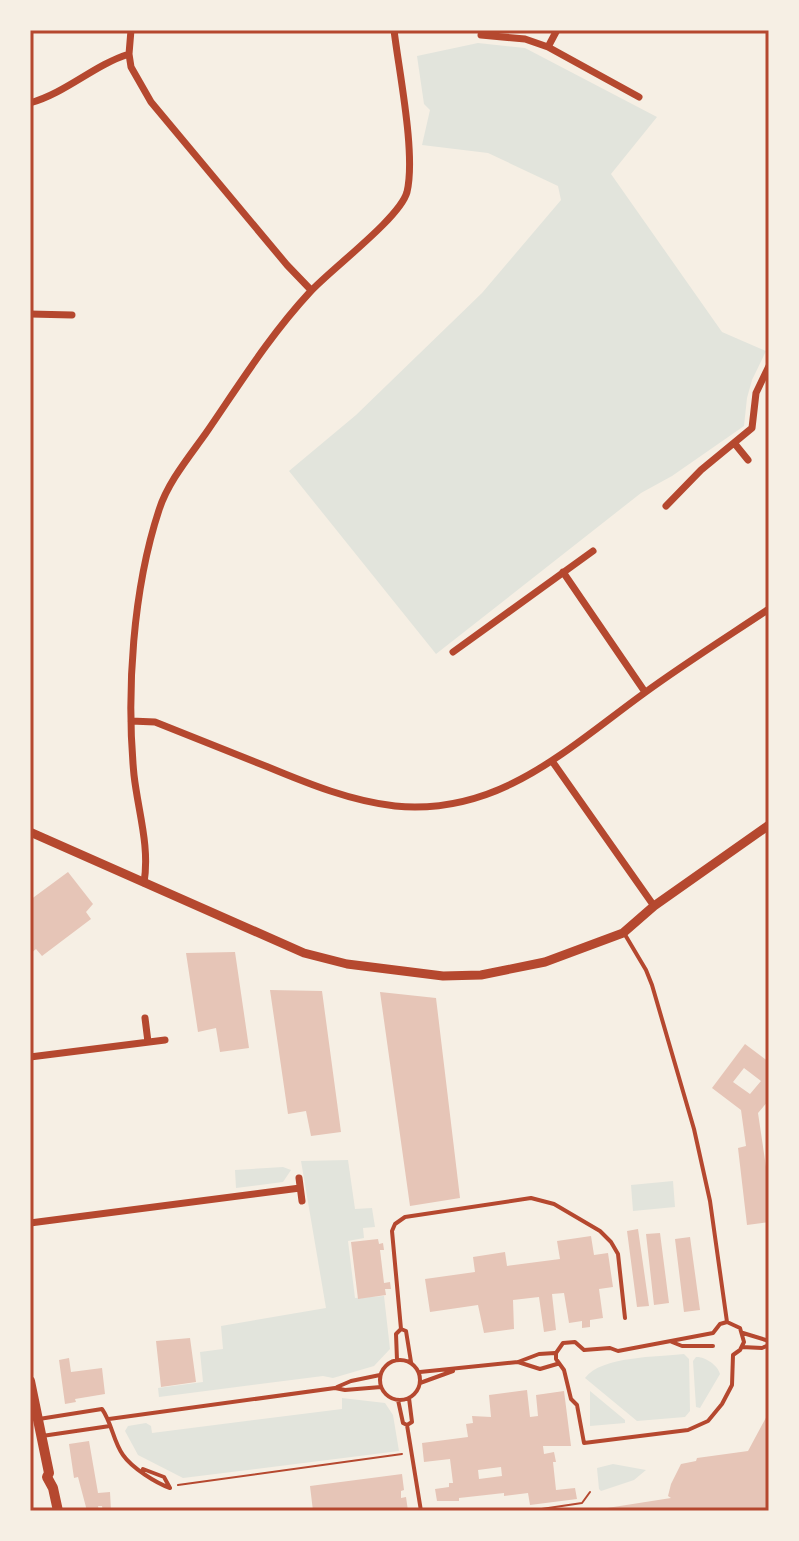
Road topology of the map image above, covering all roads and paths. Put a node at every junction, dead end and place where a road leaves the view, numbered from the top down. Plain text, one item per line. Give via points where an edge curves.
1 (131, 30) edge
2 (394, 30) edge
3 (557, 30) edge
4 (481, 35) dead end
5 (548, 47) junction
6 (129, 54) junction
7 (639, 97) dead end
8 (30, 103) edge
9 (311, 290) junction
10 (30, 314) edge
11 (72, 315) dead end
12 (769, 366) edge
13 (735, 444) junction
14 (748, 460) dead end
15 (668, 485) dead end
16 (676, 493) junction
17 (666, 506) dead end
18 (593, 551) dead end
19 (563, 572) junction
20 (769, 609) edge
21 (453, 652) dead end
22 (645, 692) junction
23 (131, 721) junction
24 (552, 761) junction
25 (769, 825) edge
26 (30, 832) edge
27 (144, 883) junction
28 (654, 906) junction
29 (623, 933) junction
30 (145, 1018) dead end
31 (165, 1040) dead end
32 (148, 1042) junction
33 (30, 1057) edge
34 (299, 1178) dead end
35 (300, 1188) junction
36 (302, 1201) dead end
37 (30, 1223) edge
38 (625, 1318) dead end
39 (727, 1322) junction
40 (401, 1329) junction
41 (743, 1333) junction
42 (672, 1342) junction
43 (769, 1343) edge
44 (713, 1346) dead end
45 (742, 1347) junction
46 (556, 1353) junction
47 (397, 1360) junction
48 (411, 1362) junction
49 (518, 1362) junction
50 (557, 1364) junction
51 (455, 1370) junction
52 (420, 1372) junction
53 (380, 1375) junction
54 (420, 1383) junction
55 (30, 1384) edge
56 (381, 1387) junction
57 (335, 1388) junction
58 (409, 1398) junction
59 (398, 1400) junction
60 (109, 1419) junction
61 (37, 1420) junction
62 (407, 1425) junction
63 (110, 1426) junction
64 (41, 1437) junction
65 (410, 1453) junction
66 (170, 1488) joint
67 (590, 1492) dead end
68 (58, 1511) edge
69 (421, 1511) edge
70 (528, 1511) edge

1 - 6 street
2 - 9 street via 410,172 406,197
3 - 5 street
4 - 5 street
5 - 7 street
6 - 8 street
6 - 9 street via 151,102
9 - 23 street via 251,366 160,506 136,627
10 - 11 street
12 - 13 street via 756,393 752,428
13 - 14 street
13 - 16 street
15 - 16 street
16 - 17 street
18 - 19 street
19 - 21 street via 470,645
19 - 22 street
20 - 22 street
22 - 24 street
23 - 24 street via 155,722 315,786 397,806 477,800
23 - 27 street via 147,863
24 - 28 street
25 - 28 street
26 - 27 street
27 - 29 street via 304,953 403,973 481,975 545,962
28 - 29 street
29 - 39 lane via 649,978 694,1129 715,1226
30 - 32 street
31 - 32 street
32 - 33 street
34 - 35 street
35 - 36 street
35 - 37 street
38 - 40 lane via 618,1254 611,1242 554,1204 531,1198 405,1217 395,1224
39 - 41 lane
39 - 42 lane via 713,1333
40 - 47 lane via 396,1334
40 - 48 lane via 406,1331
41 - 43 lane
41 - 45 lane
42 - 44 lane
42 - 46 lane via 618,1351 584,1350 569,1342
43 - 45 lane
45 - 50 lane via 733,1355 732,1385 708,1421 688,1430 584,1443 577,1405
46 - 49 lane
46 - 50 lane
47 - 48 lane
47 - 53 lane
48 - 52 lane
49 - 50 lane via 540,1369
49 - 51 lane
51 - 52 lane
51 - 54 lane
52 - 54 lane
53 - 56 lane
53 - 57 lane
54 - 58 lane
55 - 61 main road
56 - 57 lane
56 - 59 lane
57 - 60 lane
58 - 59 lane
58 - 62 lane via 412,1422
59 - 62 lane
60 - 61 lane via 102,1409
60 - 63 lane
61 - 64 main road
62 - 65 lane
63 - 64 lane
63 - 66 lane via 132,1465
64 - 68 main road
65 - 66 path
65 - 69 lane
67 - 70 path via 582,1503

